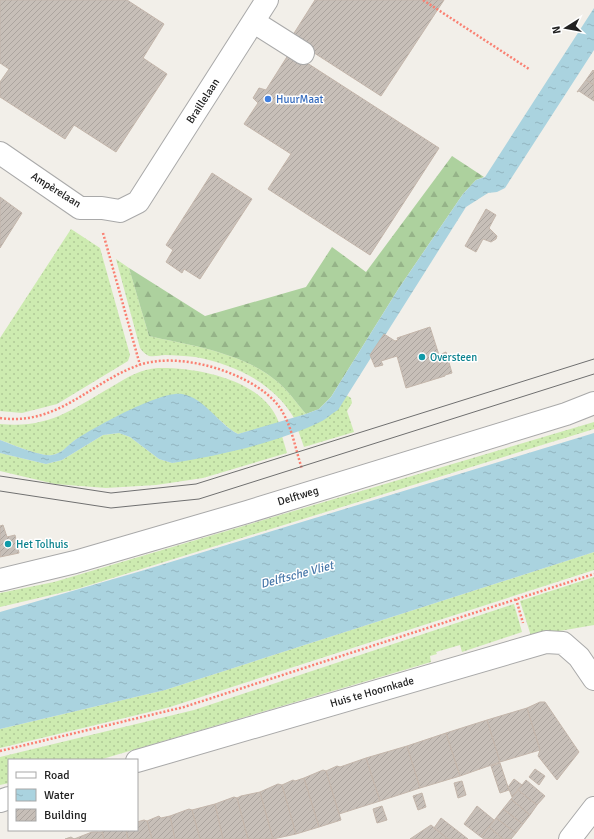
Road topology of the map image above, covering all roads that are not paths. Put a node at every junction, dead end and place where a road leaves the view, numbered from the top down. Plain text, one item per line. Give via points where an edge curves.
1 (267, 0) edge
2 (254, 22) junction
3 (303, 53) dead end
4 (0, 153) edge
5 (138, 202) joint
6 (594, 402) edge
7 (0, 580) edge
8 (594, 679) edge
9 (138, 761) edge
10 (594, 808) edge
11 (570, 839) edge

1 - 2 street, Braillelaan
2 - 3 street
2 - 5 street, Braillelaan
4 - 5 street, Ampèrelaan via 80,208 120,211
6 - 7 street, Delftweg via 566,414 309,493 75,562
8 - 9 street, Huis te Hoornkade via 579,657 563,643 546,642
10 - 11 street

